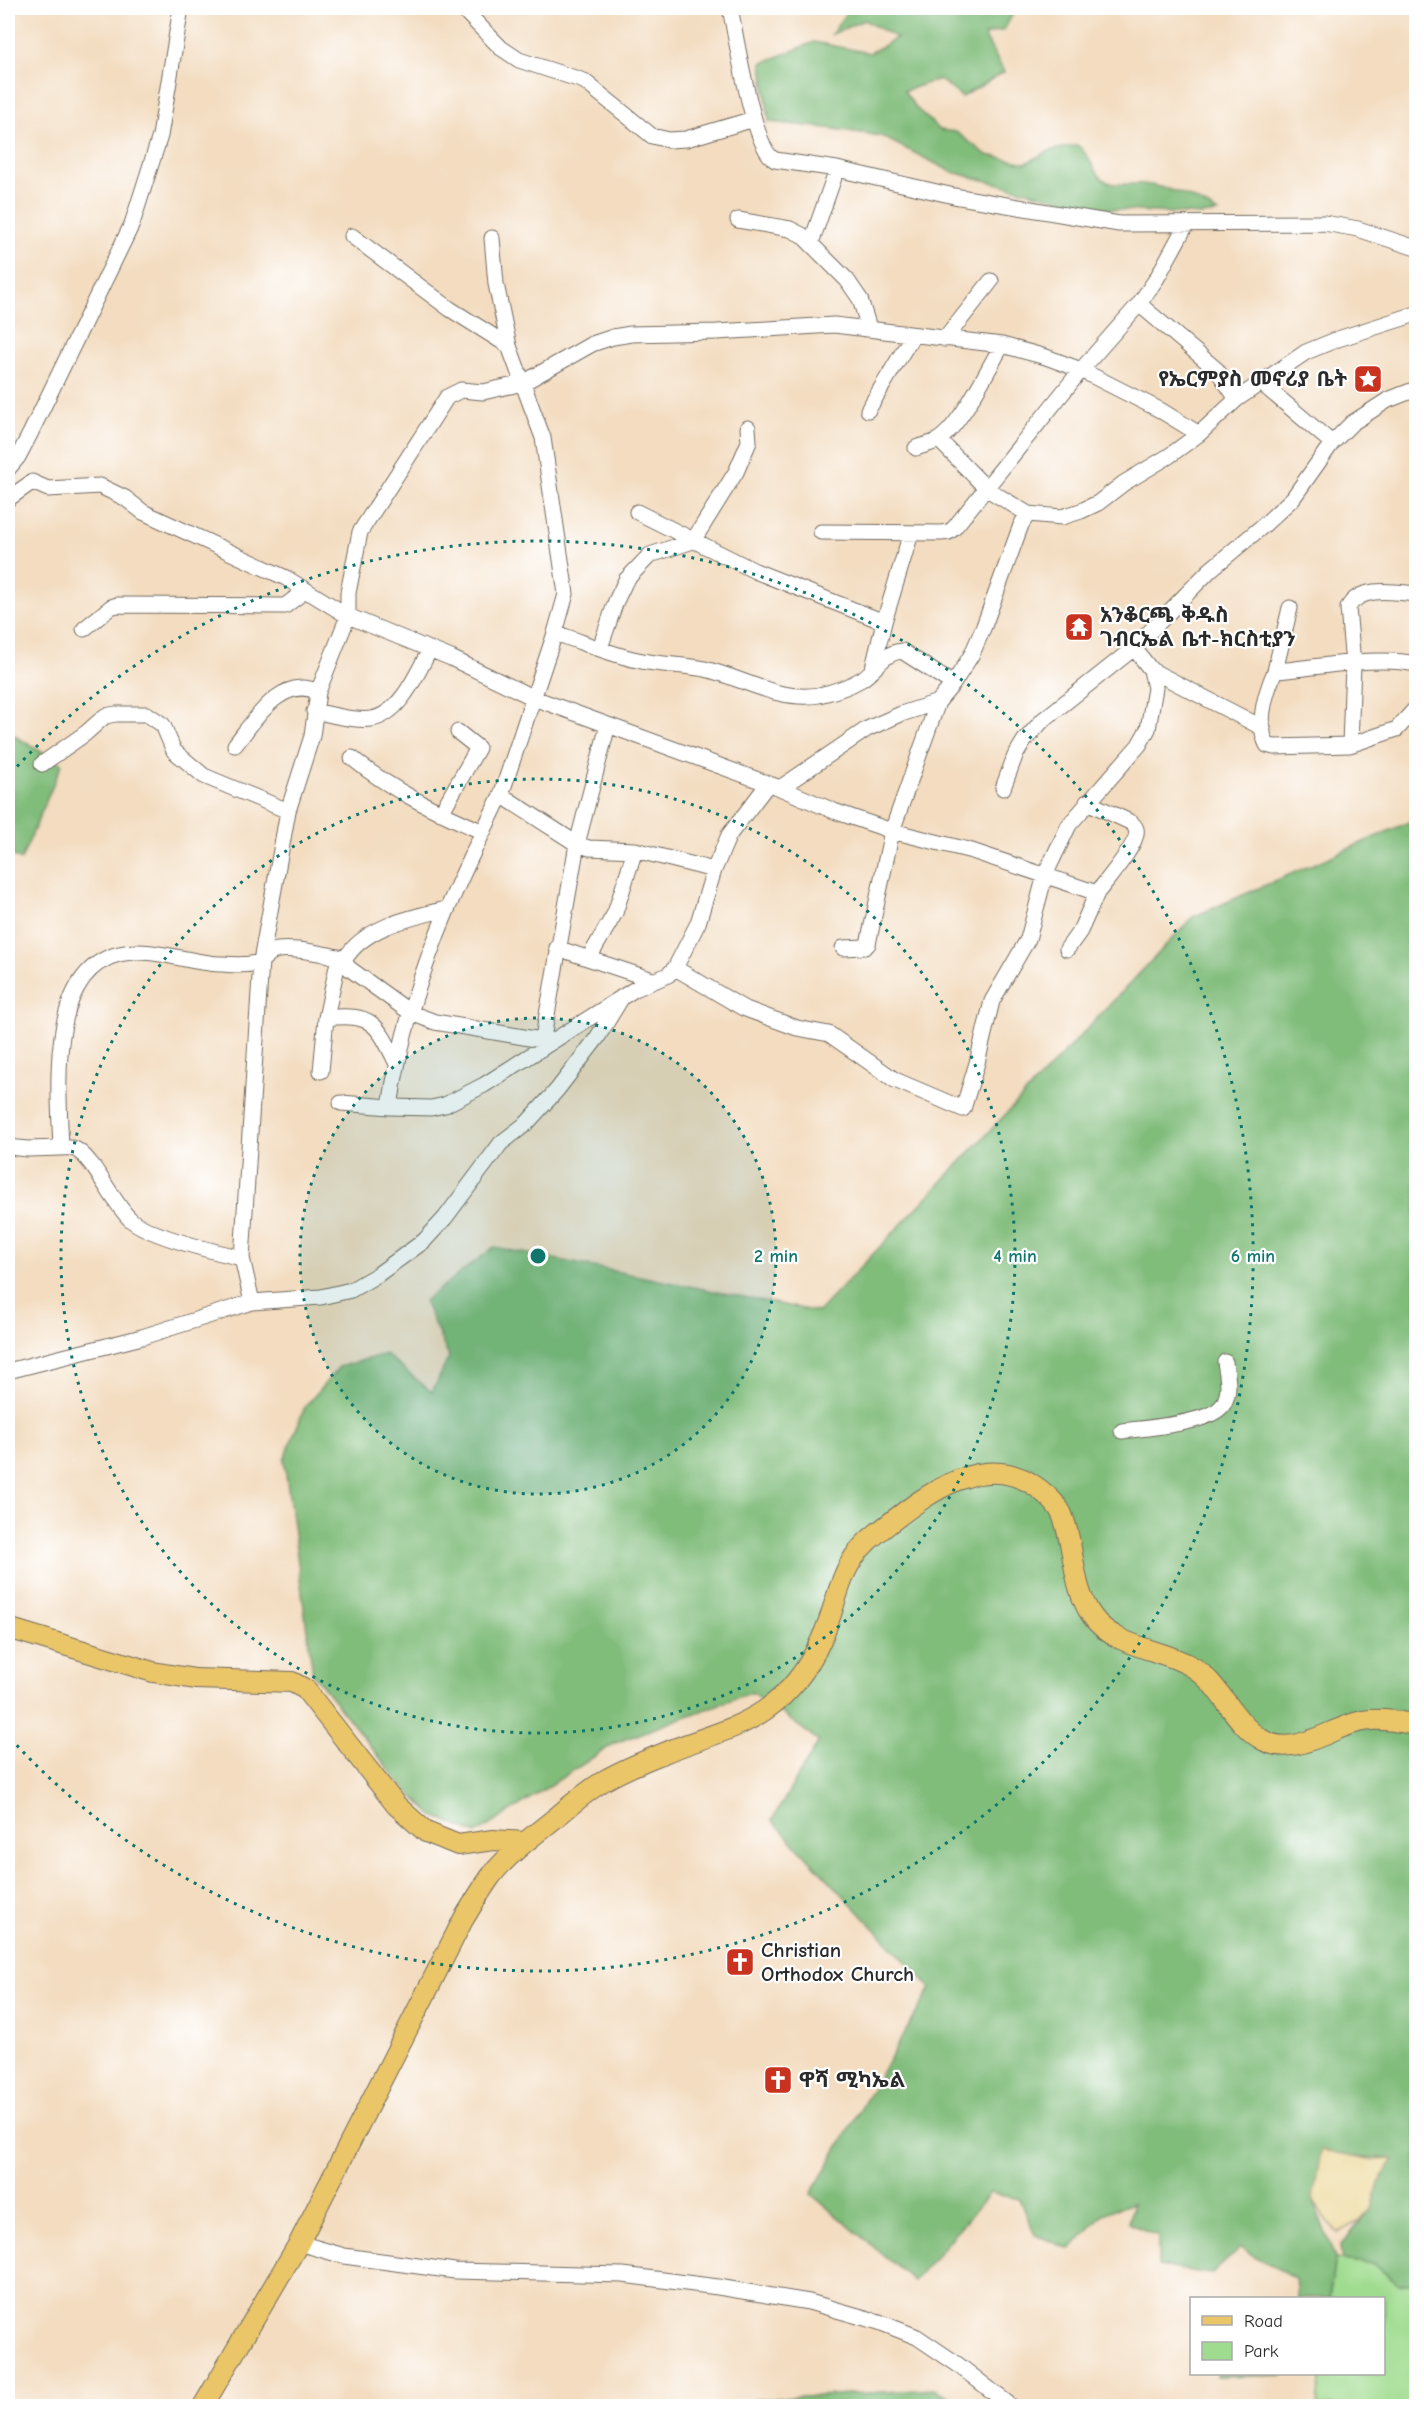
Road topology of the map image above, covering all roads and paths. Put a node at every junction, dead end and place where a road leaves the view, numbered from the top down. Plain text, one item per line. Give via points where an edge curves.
1 (181, 8) edge
2 (462, 8) edge
3 (730, 8) edge
4 (757, 131) junction
5 (837, 169) junction
6 (738, 220) dead end
7 (1186, 225) junction
8 (352, 236) dead end
9 (492, 238) dead end
10 (811, 243) junction
11 (1416, 248) edge
12 (991, 281) dead end
13 (1139, 304) junction
14 (1416, 314) edge
15 (869, 328) junction
16 (913, 335) junction
17 (945, 339) junction
18 (1002, 345) junction
19 (509, 346) junction
20 (1081, 370) junction
21 (1260, 382) junction
22 (523, 383) junction
23 (1416, 389) edge
24 (1238, 399) junction
25 (868, 410) dead end
26 (748, 428) dead end
27 (1199, 434) junction
28 (939, 440) junction
29 (1332, 443) junction
30 (916, 448) dead end
31 (8, 469) edge
32 (987, 489) junction
33 (8, 499) edge
34 (637, 512) dead end
35 (1028, 513) junction
36 (821, 532) dead end
37 (911, 533) junction
38 (693, 541) junction
39 (306, 590) junction
40 (1416, 594) edge
41 (1290, 608) dead end
42 (348, 616) junction
43 (885, 622) junction
44 (84, 628) dead end
45 (555, 633) junction
46 (600, 648) junction
47 (1134, 648) junction
48 (430, 649) junction
49 (1353, 664) junction
50 (1416, 664) edge
51 (873, 668) junction
52 (1151, 670) junction
53 (1275, 671) junction
54 (953, 684) junction
55 (318, 692) junction
56 (534, 698) junction
57 (938, 702) junction
58 (1416, 708) edge
59 (314, 711) junction
60 (608, 724) junction
61 (1263, 728) junction
62 (458, 732) dead end
63 (235, 745) dead end
64 (1350, 745) junction
65 (352, 758) dead end
66 (42, 764) dead end
67 (774, 786) junction
68 (1003, 788) dead end
69 (501, 795) junction
70 (1087, 802) junction
71 (288, 811) junction
72 (441, 813) junction
73 (892, 831) junction
74 (483, 832) junction
75 (577, 844) junction
76 (635, 850) junction
77 (714, 870) junction
78 (1045, 874) junction
79 (1097, 893) junction
80 (446, 909) junction
81 (557, 948) junction
82 (843, 948) dead end
83 (1067, 949) dead end
84 (342, 958) junction
85 (590, 958) junction
86 (261, 961) junction
87 (675, 968) junction
88 (653, 980) junction
89 (622, 997) junction
90 (411, 1013) junction
91 (326, 1018) junction
92 (541, 1044) junction
93 (396, 1062) junction
94 (321, 1071) dead end
95 (341, 1103) dead end
96 (390, 1107) junction
97 (8, 1147) edge
98 (61, 1148) junction
99 (242, 1258) junction
100 (252, 1302) junction
101 (1225, 1362) dead end
102 (8, 1371) edge
103 (1122, 1431) dead end
104 (8, 1628) edge
105 (1416, 1725) edge
106 (526, 1842) junction
107 (298, 2243) junction
108 (203, 2406) edge
109 (1011, 2406) edge

1 - 31 street via 160,136 132,224 35,424
2 - 4 street via 501,48 519,60 585,81 652,136 669,140
3 - 4 street
4 - 5 street via 775,160
5 - 7 street via 954,196 1099,221
5 - 10 street
6 - 10 street via 790,229
7 - 11 street via 1324,223
7 - 13 street
8 - 19 street via 450,309
9 - 19 street via 496,284
10 - 15 street via 847,280 860,300
12 - 17 street
13 - 20 street
13 - 24 street via 1217,370
14 - 21 street via 1306,352
15 - 16 street
15 - 22 street via 808,325 613,337 592,344
16 - 17 street
16 - 25 street
17 - 18 street
18 - 20 street
18 - 28 street via 963,411
19 - 22 street
20 - 27 street
20 - 32 street
21 - 24 street
21 - 29 street
22 - 42 street via 483,392 461,390 447,397 360,532 348,593
22 - 45 street via 543,438 557,519 566,594
23 - 29 street via 1388,400 1352,423
24 - 27 street
26 - 38 street via 750,435 736,472
27 - 35 street via 1081,511 1062,517
28 - 30 street
28 - 32 street
29 - 47 street via 1293,498 1210,570
32 - 35 street
32 - 37 street via 949,532
33 - 39 street via 32,482 48,489 100,486 143,512
34 - 38 street
35 - 54 street via 972,654
36 - 37 street
37 - 43 street
38 - 43 street via 755,571
38 - 46 street via 650,555 626,580
39 - 42 street
39 - 44 street via 285,606 117,605
40 - 49 street via 1389,591 1352,599 1348,608
41 - 53 street
42 - 48 street
42 - 55 street
43 - 51 street
45 - 46 street
45 - 56 street
46 - 51 street via 640,661 705,669 796,696 837,689 863,678
47 - 52 street
47 - 68 street via 1043,720 1015,756
48 - 56 street
48 - 59 street via 411,687 383,716 354,719
49 - 50 street
49 - 53 street
49 - 64 street
51 - 54 street via 895,651 902,651
52 - 61 street
52 - 70 street via 1155,688 1148,729 1139,745
53 - 61 street via 1263,704
54 - 57 street
55 - 59 street
55 - 63 street via 302,687 276,698
56 - 60 street
56 - 69 street
57 - 67 street via 867,729
57 - 73 street
58 - 64 street via 1397,729
59 - 71 street via 312,736
60 - 67 street
60 - 75 street
61 - 64 street via 1267,745 1274,747
62 - 72 street via 478,748
65 - 72 street via 378,780
66 - 71 street via 105,716 147,714 163,724 174,751 204,776
67 - 73 street
67 - 77 street via 729,836
69 - 74 street
69 - 75 street
70 - 78 street via 1069,825
70 - 79 street via 1130,822 1137,831 1135,840
71 - 86 street
72 - 74 street
73 - 78 street
73 - 82 street via 868,944
74 - 80 street
75 - 76 street
75 - 81 street
76 - 77 street
76 - 85 street via 615,913
77 - 87 street via 698,923
78 - 79 street
78 - 87 street via 1028,939 992,1001 963,1109 895,1080 830,1034 798,1028 743,1008
79 - 83 street
80 - 84 street via 387,926
80 - 90 street
81 - 85 street
81 - 92 street
84 - 86 street via 278,950
84 - 90 street via 350,969
84 - 91 street
85 - 88 street
86 - 98 street via 212,964 134,953 118,954 97,964 74,991 65,1019 58,1082
86 - 99 street
87 - 88 street
88 - 89 street
89 - 92 street
89 - 100 street via 557,1090 527,1123 501,1143 424,1241 351,1290 321,1297
90 - 92 street via 435,1022
90 - 93 street
91 - 93 street via 357,1017 370,1022 383,1034
91 - 94 street
92 - 96 street via 484,1085 445,1105
93 - 96 street
95 - 96 street
97 - 98 street
98 - 99 street via 82,1155 138,1226
99 - 100 street
100 - 102 street via 142,1337
101 - 103 street via 1228,1391 1223,1406 1214,1414
104 - 106 main road via 153,1672 195,1679 292,1683 305,1689 396,1805 426,1832 458,1845 493,1840
105 - 106 main road via 1371,1720 1281,1747 1261,1739 1208,1678 1190,1665 1101,1627 1084,1600 1062,1514 1049,1497 1024,1479 979,1473 946,1484 861,1548 848,1564 823,1638 808,1664 794,1684 767,1709 743,1723 603,1781
106 - 107 main road via 493,1873 463,1920
107 - 108 main road
107 - 109 street via 344,2256 455,2271 623,2275 810,2302 917,2337

